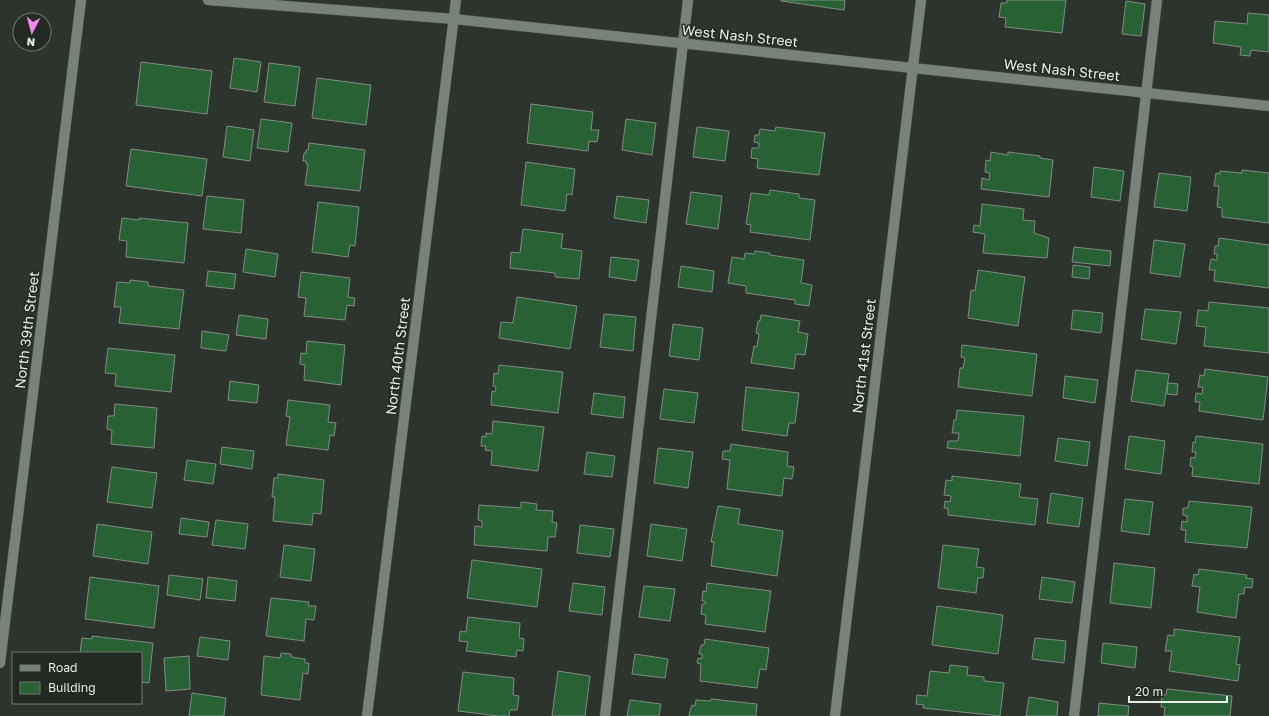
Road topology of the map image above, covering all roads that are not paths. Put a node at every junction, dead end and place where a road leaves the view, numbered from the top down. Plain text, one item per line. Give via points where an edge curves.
1 (81, 0) edge
2 (208, 0) edge
3 (456, 0) edge
4 (688, 0) edge
5 (921, 0) edge
6 (1158, 0) edge
7 (454, 19) junction
8 (682, 44) junction
9 (913, 68) junction
10 (1146, 93) junction
11 (1269, 106) edge
12 (0, 663) edge
13 (367, 716) edge
14 (605, 716) edge
15 (835, 716) edge
16 (1074, 716) edge

1 - 12 street, North 39th Street
2 - 7 street, West Nash Street
3 - 7 street, North 40th Street
4 - 8 street
5 - 9 street, North 41st Street
6 - 10 street
7 - 8 street, West Nash Street
7 - 13 street, North 40th Street
8 - 9 street, West Nash Street
8 - 14 street
9 - 10 street, West Nash Street
9 - 15 street, North 41st Street
10 - 11 street, West Nash Street
10 - 16 street

